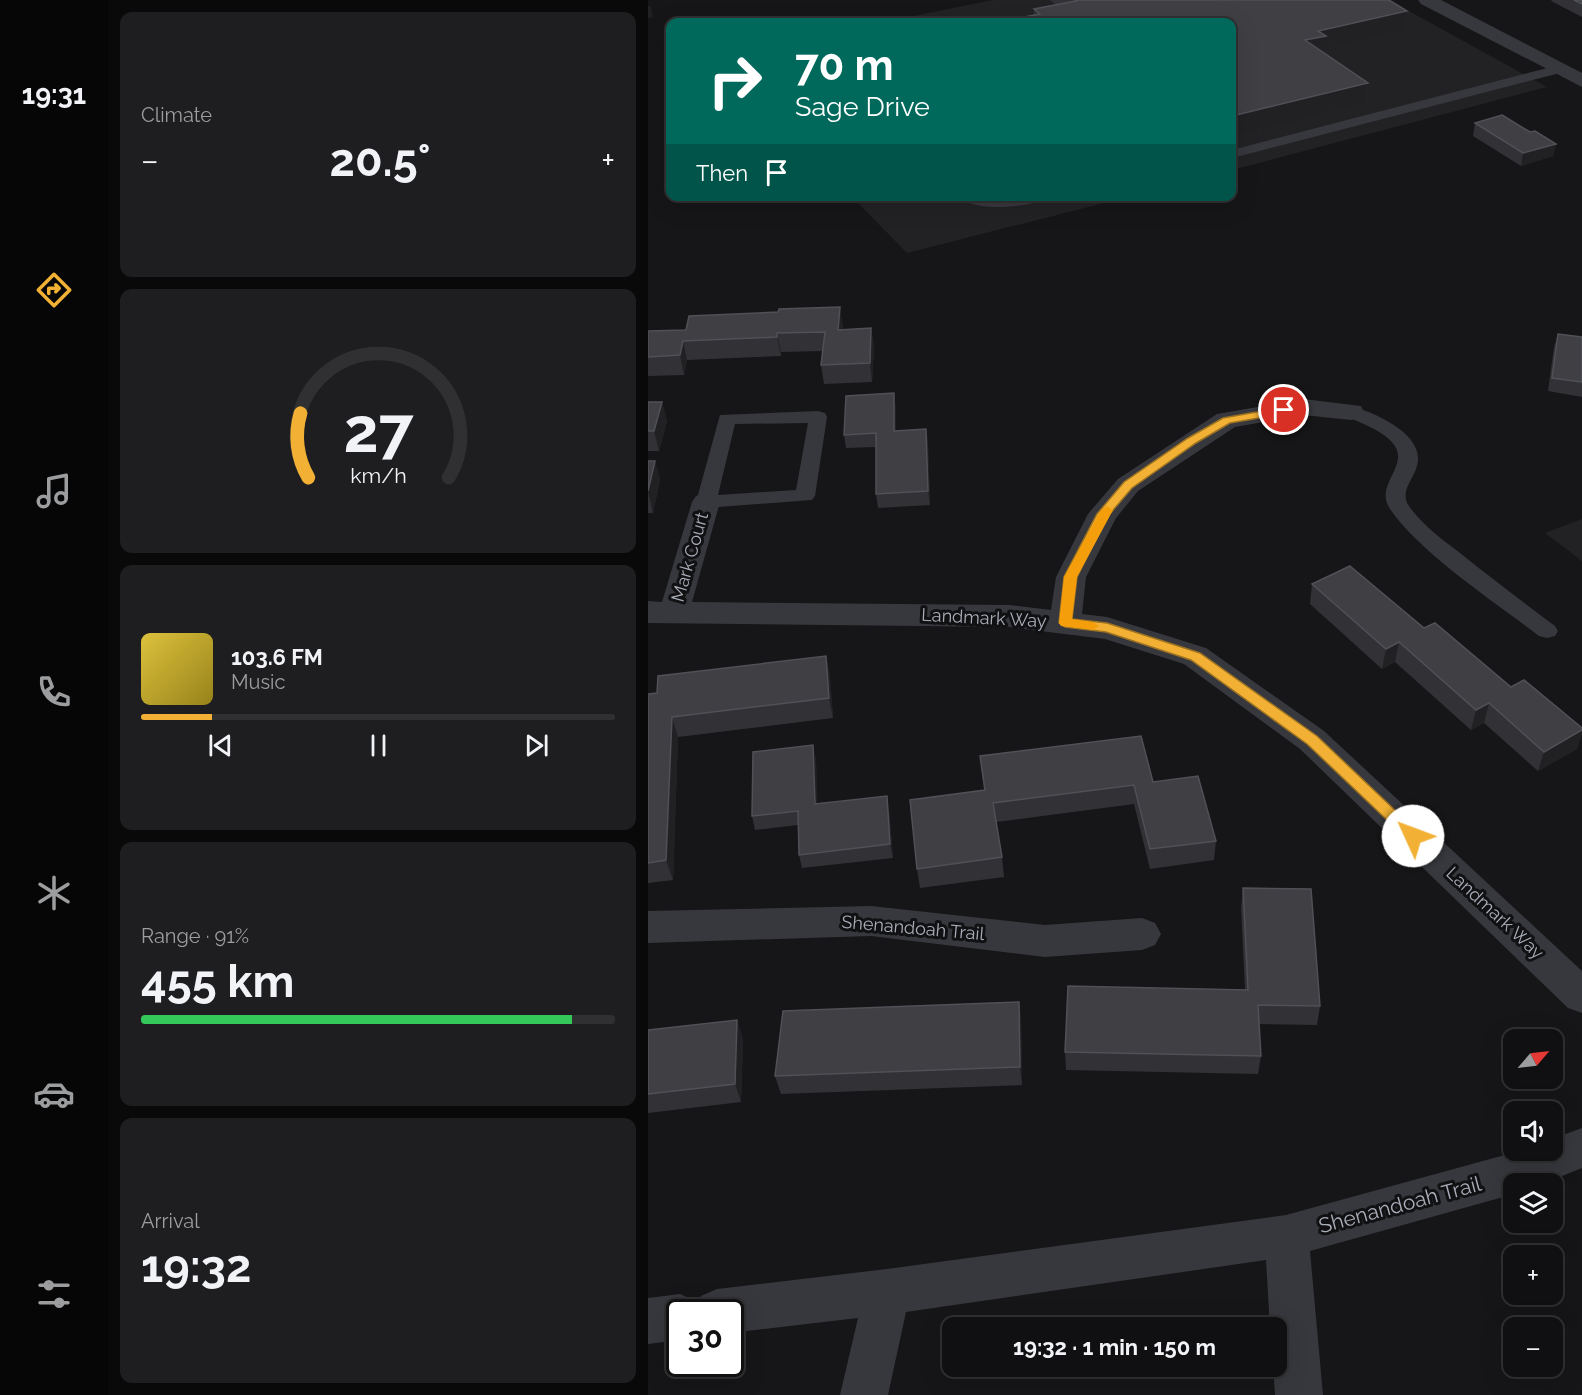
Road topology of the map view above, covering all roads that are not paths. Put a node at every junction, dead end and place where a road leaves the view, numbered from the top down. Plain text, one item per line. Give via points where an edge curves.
1 (1427, 0) edge
2 (1559, 69) junction
3 (1582, 81) edge
4 (1236, 153) edge
5 (983, 201) edge
6 (1013, 201) edge
7 (1351, 412) joint
8 (706, 502) junction
9 (661, 612) edge
10 (1065, 623) junction
11 (1547, 631) dead end
12 (648, 927) edge
13 (1142, 934) dead end
14 (1582, 996) edge
15 (1582, 1148) edge
16 (1286, 1236) junction
17 (887, 1292) junction
18 (744, 1309) edge
19 (666, 1319) edge
20 (648, 1321) edge
21 (864, 1395) edge
22 (1299, 1395) edge

1 - 2 street
2 - 3 street
2 - 4 lane
5 - 6 lane
7 - 10 street via 1303,407 1227,420 1128,485 1103,514 1071,577
7 - 11 lane via 1387,428 1409,453 1409,464 1395,489 1398,505 1418,528
8 - 8 lane via 727,419 818,417 805,496
8 - 9 street, Mark Court
9 - 10 street, Landmark Way via 1009,616
10 - 14 street, Landmark Way via 1107,628 1195,656 1302,733
12 - 13 street, Shenandoah Trail via 871,921 1045,941
15 - 16 street, Shenandoah Trail via 1517,1173
16 - 17 street, Shenandoah Trail
16 - 22 street
17 - 18 street, Shenandoah Trail
17 - 21 street
19 - 20 street

